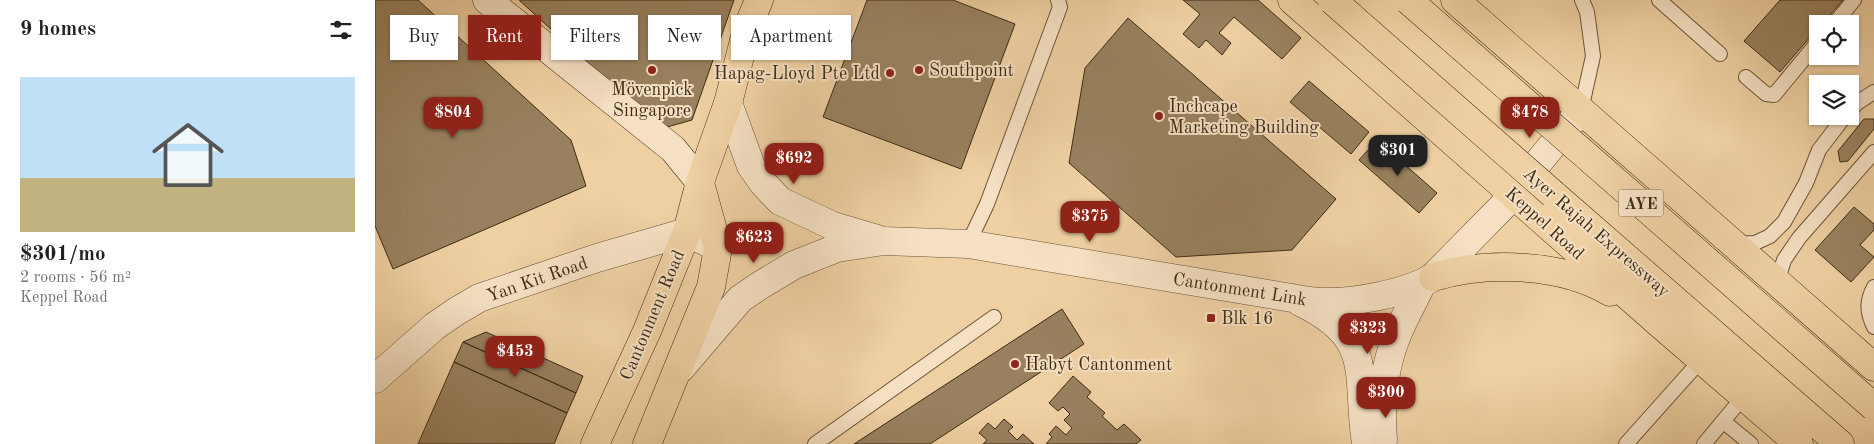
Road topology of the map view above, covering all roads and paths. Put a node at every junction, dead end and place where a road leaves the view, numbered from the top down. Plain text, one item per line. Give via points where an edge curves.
1 (487, 0) edge
2 (759, 0) edge
3 (1059, 0) edge
4 (1292, 0) edge
5 (1332, 0) edge
6 (1408, 0) edge
7 (1455, 0) edge
8 (1582, 0) edge
9 (1659, 0) edge
10 (1854, 0) edge
11 (1842, 15) edge
12 (1809, 52) edge
13 (1720, 54) dead end
14 (1746, 77) dead end
15 (1874, 92) edge
16 (1859, 101) edge
17 (728, 103) junction
18 (1581, 110) junction
19 (1838, 125) edge
20 (1874, 152) edge
21 (700, 182) junction
22 (1513, 194) junction
23 (687, 232) junction
24 (884, 241) junction
25 (968, 244) junction
26 (1733, 244) junction
27 (718, 248) junction
28 (1427, 281) junction
29 (1779, 284) junction
30 (1874, 287) edge
31 (1292, 298) junction
32 (1648, 314) junction
33 (995, 317) dead end
34 (1874, 327) edge
35 (1701, 360) junction
36 (1874, 367) edge
37 (677, 373) junction
38 (375, 379) edge
39 (1744, 396) junction
40 (1874, 407) edge
41 (1724, 422) junction
42 (595, 444) edge
43 (647, 444) edge
44 (815, 444) edge
45 (1366, 444) edge
46 (1383, 444) edge
47 (1626, 444) edge
48 (1704, 444) edge
49 (1751, 444) edge
50 (1799, 444) edge
51 (1840, 444) edge

1 - 21 street via 673,149
2 - 17 main road, Cantonment Road via 747,29
3 - 25 lane via 1061,7 987,204
4 - 22 main road, Keppel Road
5 - 51 main road, Ayer Rajah Expressway / AYE, bridge
6 - 40 main road, AYE, bridge
7 - 18 main road
8 - 18 lane via 1587,12 1593,56
9 - 13 lane
10 - 11 lane
12 - 14 lane via 1773,95 1766,94
15 - 16 lane
17 - 21 main road, Cantonment Road
17 - 24 street, Cantonment Link via 751,166 780,201 833,226
18 - 22 street
18 - 26 main road
19 - 26 lane via 1819,150 1807,183 1784,222 1770,236 1755,243
20 - 29 lane via 1799,238 1784,260
21 - 23 main road, Cantonment Road
21 - 27 main road
22 - 28 street
22 - 32 main road, Keppel Road
23 - 27 street
23 - 38 street, Yan Kit Road via 479,298 435,326
23 - 42 main road, Cantonment Road via 647,331
24 - 25 street, Cantonment Link
24 - 37 street, Cantonment Link via 837,248 795,265 759,286 734,306
25 - 31 street, Cantonment Link
26 - 29 main road
27 - 37 main road via 711,287
28 - 31 street, Cantonment Link via 1389,293 1345,301
28 - 32 main road via 1456,270 1498,266 1567,273 1594,282
28 - 46 street via 1401,325 1389,359 1382,409
29 - 36 main road
30 - 34 lane via 1868,297 1867,313
31 - 45 street via 1335,323 1355,349 1362,382
32 - 35 main road, Keppel Road
33 - 44 lane
35 - 39 main road, Keppel Road
35 - 47 lane
37 - 43 main road
39 - 41 lane
39 - 50 main road, Keppel Road
41 - 48 lane
41 - 49 lane

